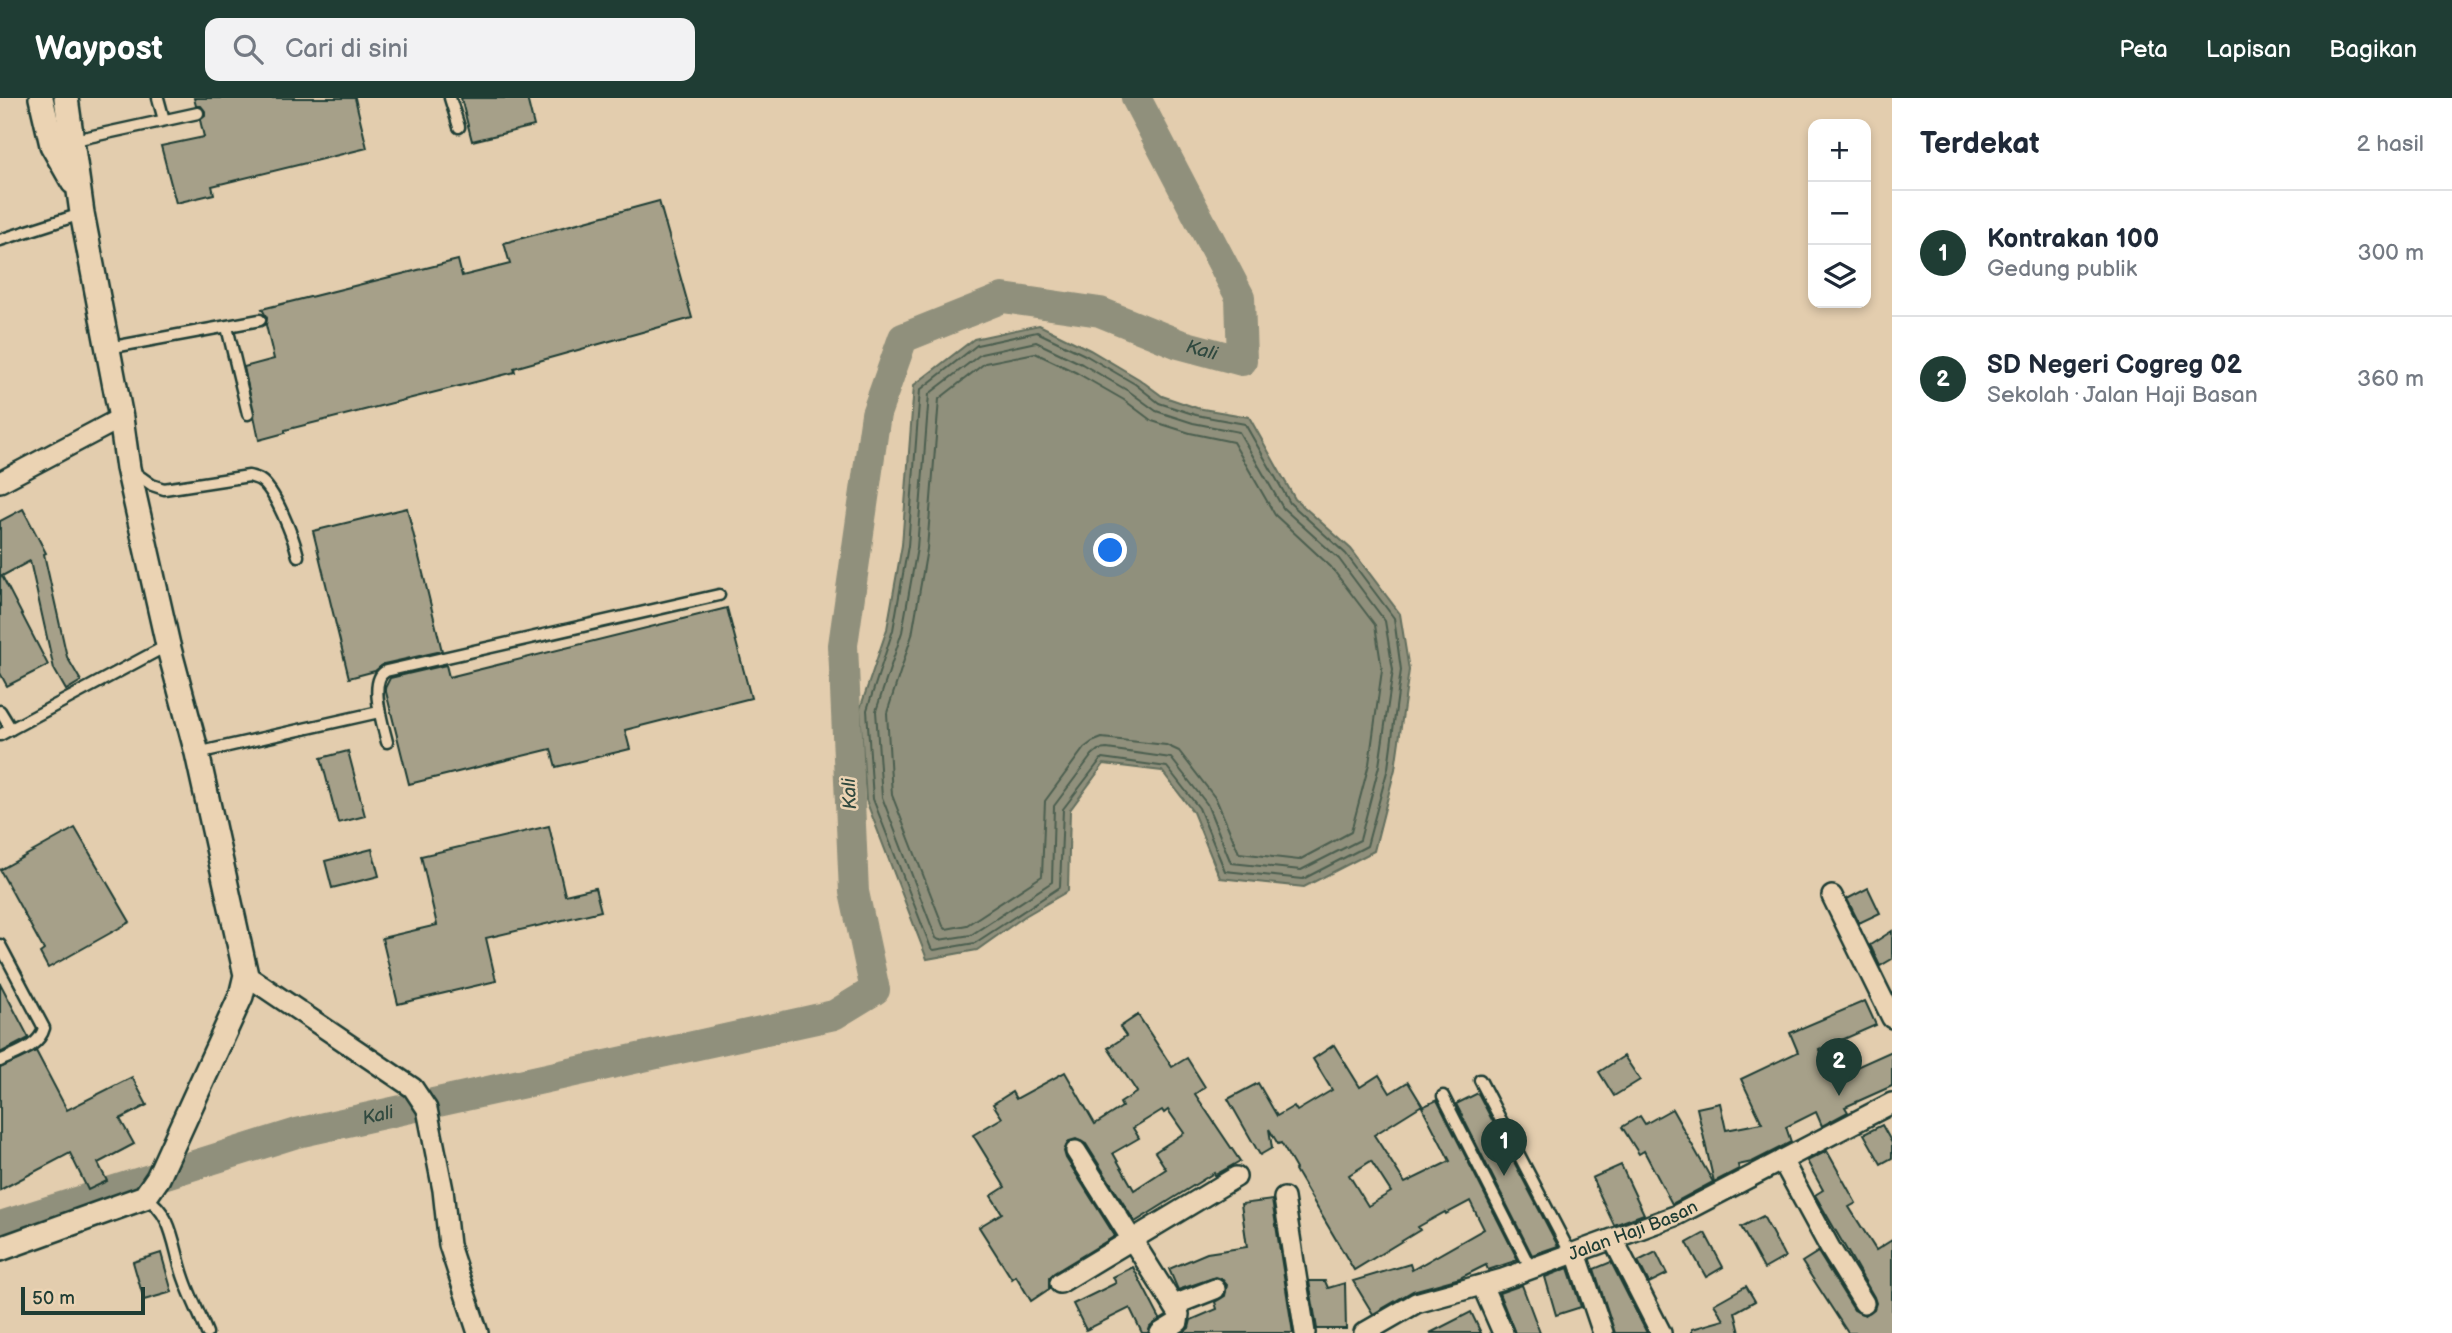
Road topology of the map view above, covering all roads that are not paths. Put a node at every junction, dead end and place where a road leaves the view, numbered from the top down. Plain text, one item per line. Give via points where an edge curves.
1 (41, 98) edge
2 (66, 98) edge
3 (158, 98) edge
4 (450, 98) edge
5 (198, 113) dead end
6 (164, 120) junction
7 (459, 127) dead end
8 (63, 142) junction
9 (82, 214) junction
10 (0, 240) edge
11 (260, 320) dead end
12 (227, 327) junction
13 (107, 348) junction
14 (248, 414) dead end
15 (121, 418) junction
16 (128, 468) junction
17 (0, 482) edge
18 (298, 556) dead end
19 (719, 595) dead end
20 (168, 645) junction
21 (0, 711) edge
22 (379, 712) junction
23 (11, 729) junction
24 (0, 735) edge
25 (387, 742) dead end
26 (197, 753) junction
27 (1832, 896) dead end
28 (0, 945) edge
29 (246, 975) junction
30 (1892, 1018) edge
31 (0, 1061) edge
32 (1480, 1080) dead end
33 (1443, 1096) dead end
34 (1892, 1103) edge
35 (1076, 1152) dead end
36 (1782, 1160) junction
37 (1236, 1177) dead end
38 (149, 1193) junction
39 (1284, 1198) dead end
40 (1131, 1240) junction
41 (1614, 1241) junction
42 (0, 1249) edge
43 (1576, 1253) junction
44 (1531, 1269) junction
45 (1060, 1283) dead end
46 (1482, 1285) junction
47 (1215, 1289) dead end
48 (1864, 1303) dead end
49 (1174, 1305) junction
50 (207, 1333) edge
51 (478, 1333) edge
52 (1160, 1333) edge
53 (1305, 1333) edge
54 (1364, 1333) edge
55 (1503, 1333) edge
56 (1603, 1333) edge
57 (1661, 1333) edge

1 - 8 street
2 - 8 street
3 - 6 lane
4 - 7 lane
5 - 6 lane
6 - 8 lane
8 - 9 street
9 - 10 lane
9 - 13 street
11 - 12 lane
12 - 13 lane
12 - 14 lane
13 - 15 street
15 - 16 street
15 - 17 street
16 - 18 lane via 164,489 259,479 289,527
16 - 20 street
19 - 22 lane via 387,671 377,680
20 - 23 lane
20 - 26 street
21 - 23 lane
22 - 25 lane
22 - 26 lane
23 - 24 lane
26 - 29 street
27 - 30 street
28 - 31 lane via 44,1028 36,1043
29 - 38 street via 241,996
29 - 51 street via 414,1088 428,1109 449,1245
32 - 43 lane via 1566,1245
33 - 44 lane
34 - 36 street, Jalan Haji Basan
35 - 40 street
36 - 41 street, Jalan Haji Basan via 1675,1216
36 - 48 street
37 - 40 street
38 - 42 street
38 - 50 lane via 170,1226
39 - 53 street
40 - 45 street
40 - 49 street
41 - 43 street, Jalan Haji Basan
41 - 57 street
43 - 44 street, Jalan Haji Basan
43 - 56 street
44 - 46 street, Jalan Haji Basan
46 - 54 street, Jalan Haji Basan via 1416,1303
46 - 55 street
47 - 49 street
49 - 52 street via 1178,1322

